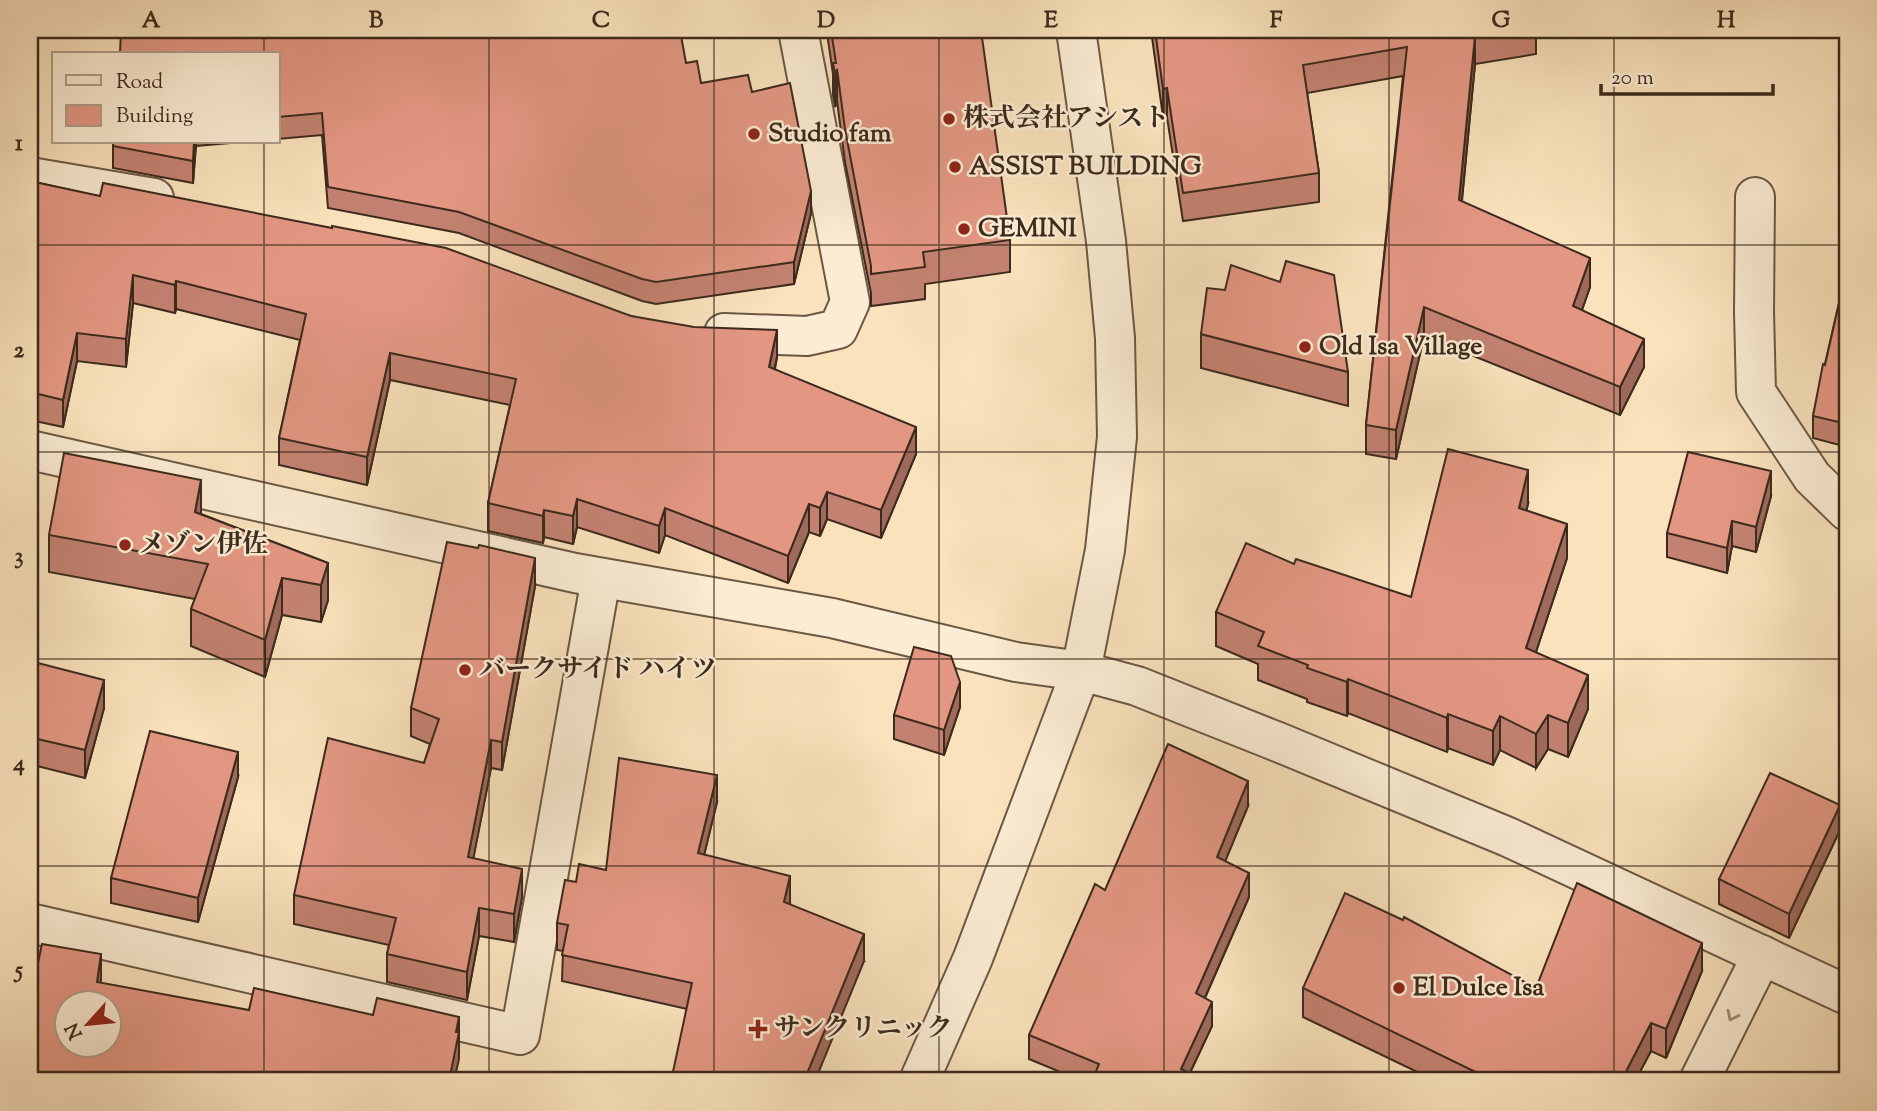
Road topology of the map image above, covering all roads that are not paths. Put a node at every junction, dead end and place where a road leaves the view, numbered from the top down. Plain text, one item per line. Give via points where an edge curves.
1 (798, 30) edge
2 (1076, 30) edge
3 (30, 177) edge
4 (1755, 197) dead end
5 (183, 203) edge
6 (695, 333) edge
7 (30, 450) edge
8 (1847, 511) edge
9 (601, 578) junction
10 (1081, 671) junction
11 (30, 923) edge
12 (1762, 955) junction
13 (1847, 995) edge
14 (919, 1081) edge
15 (1699, 1081) edge

1 - 6 street via 850,302 838,329 807,336
2 - 10 street via 1106,241 1118,437 1105,550
3 - 5 street
4 - 8 street via 1756,392 1812,477
7 - 9 street
9 - 10 street via 832,618 1016,662
9 - 11 street via 520,1035
10 - 12 street via 1137,686 1508,837
10 - 14 street via 973,958
12 - 13 street
12 -> 15 street

